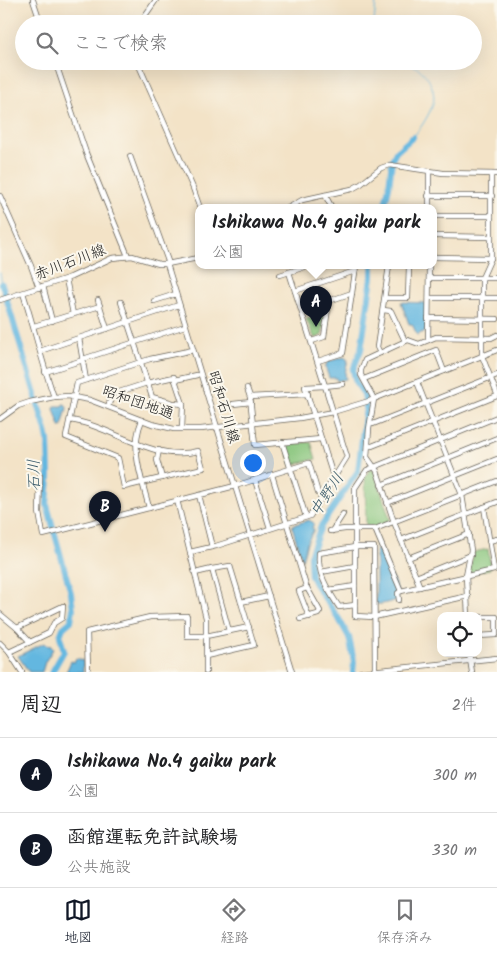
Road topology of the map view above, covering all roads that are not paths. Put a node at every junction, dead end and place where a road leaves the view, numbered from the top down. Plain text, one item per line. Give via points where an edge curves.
1 (32, 0) edge
2 (156, 0) edge
3 (38, 15) edge
4 (145, 15) edge
5 (58, 70) edge
6 (141, 70) edge
7 (130, 156) dead end
8 (429, 171) junction
9 (494, 174) edge
10 (325, 195) junction
11 (0, 196) edge
12 (428, 196) junction
13 (492, 196) junction
14 (199, 204) edge
15 (295, 204) edge
16 (330, 204) edge
17 (428, 204) edge
18 (437, 216) edge
19 (491, 216) junction
20 (437, 236) edge
21 (491, 236) junction
22 (128, 256) junction
23 (437, 257) edge
24 (491, 258) junction
25 (195, 259) edge
26 (168, 264) junction
27 (298, 269) edge
28 (352, 269) edge
29 (355, 269) edge
30 (389, 269) edge
31 (409, 269) edge
32 (428, 269) edge
33 (289, 272) junction
34 (280, 275) dead end
35 (428, 278) junction
36 (482, 278) junction
37 (497, 278) edge
38 (66, 279) junction
39 (41, 287) junction
40 (295, 291) junction
41 (23, 293) junction
42 (352, 293) junction
43 (176, 294) junction
44 (385, 298) junction
45 (428, 298) junction
46 (482, 298) junction
47 (497, 298) edge
48 (0, 300) edge
49 (98, 300) dead end
50 (154, 301) dead end
51 (329, 301) junction
52 (121, 302) dead end
53 (179, 305) junction
54 (100, 306) junction
55 (302, 310) junction
56 (383, 310) junction
57 (73, 314) junction
58 (428, 318) junction
59 (482, 319) junction
60 (497, 319) edge
61 (52, 321) junction
62 (127, 322) junction
63 (34, 326) junction
64 (185, 326) junction
65 (107, 328) junction
66 (497, 335) edge
67 (482, 337) junction
68 (79, 338) junction
69 (428, 340) junction
70 (312, 341) junction
71 (405, 341) junction
72 (134, 342) junction
73 (193, 350) junction
74 (497, 350) edge
75 (40, 351) junction
76 (380, 353) junction
77 (482, 356) junction
78 (83, 360) junction
79 (140, 362) junction
80 (318, 362) junction
81 (444, 371) junction
82 (45, 372) junction
83 (198, 375) dead end
84 (497, 375) edge
85 (491, 378) junction
86 (86, 380) junction
87 (175, 380) junction
88 (364, 380) junction
89 (417, 382) junction
90 (147, 383) junction
91 (343, 384) dead end
92 (325, 386) junction
93 (247, 388) dead end
94 (308, 394) junction
95 (497, 395) edge
96 (54, 397) junction
97 (74, 397) junction
98 (250, 400) junction
99 (371, 400) junction
100 (426, 403) junction
101 (183, 404) junction
102 (232, 404) dead end
103 (108, 406) junction
104 (333, 412) junction
105 (314, 416) junction
106 (497, 417) edge
107 (0, 420) edge
108 (70, 420) junction
109 (142, 420) junction
110 (433, 422) junction
111 (253, 423) junction
112 (370, 424) junction
113 (216, 427) junction
114 (182, 429) junction
115 (497, 438) edge
116 (321, 439) junction
117 (440, 440) junction
118 (282, 442) junction
119 (135, 443) junction
120 (368, 446) junction
121 (159, 450) junction
122 (448, 458) junction
123 (497, 459) edge
124 (373, 466) junction
125 (291, 469) junction
126 (272, 474) junction
127 (40, 476) dead end
128 (455, 476) junction
129 (335, 477) junction
130 (162, 478) junction
131 (255, 480) junction
132 (497, 480) edge
133 (143, 482) junction
134 (381, 485) junction
135 (235, 486) junction
136 (462, 494) junction
137 (199, 495) junction
138 (322, 497) junction
139 (177, 500) junction
140 (497, 502) edge
141 (387, 503) junction
142 (484, 507) junction
143 (149, 508) junction
144 (343, 514) dead end
145 (466, 514) junction
146 (306, 517) junction
147 (394, 522) junction
148 (287, 523) junction
149 (270, 528) junction
150 (355, 529) junction
151 (375, 529) junction
152 (469, 534) junction
153 (250, 535) junction
154 (497, 539) edge
155 (401, 540) junction
156 (489, 540) junction
157 (212, 547) junction
158 (355, 547) junction
159 (190, 552) junction
160 (472, 554) junction
161 (408, 558) junction
162 (355, 566) junction
163 (212, 570) junction
164 (321, 572) junction
165 (195, 573) junction
166 (466, 576) junction
167 (416, 577) junction
168 (355, 586) junction
169 (420, 587) junction
170 (307, 588) junction
171 (328, 590) junction
172 (401, 591) junction
173 (269, 596) junction
174 (468, 596) junction
175 (399, 600) dead end
176 (241, 602) junction
177 (355, 605) junction
178 (468, 612) edge
179 (0, 614) edge
180 (309, 617) junction
181 (374, 617) junction
182 (482, 617) edge
183 (300, 619) dead end
184 (17, 628) junction
185 (249, 628) junction
186 (229, 631) junction
187 (206, 636) junction
188 (482, 636) edge
189 (30, 642) junction
190 (0, 643) edge
191 (9, 652) junction
192 (206, 656) junction
193 (470, 657) edge
194 (497, 658) edge
195 (470, 660) junction
196 (414, 666) junction
197 (375, 671) junction
198 (22, 672) edge
199 (88, 672) edge
200 (206, 672) edge
201 (292, 672) edge
202 (361, 672) edge
203 (416, 672) edge
204 (472, 672) edge

1 - 3 street
2 - 4 street
5 - 22 street via 86,153
6 - 14 street
7 - 26 street, 昭和石川線
8 - 9 street
8 - 10 street via 387,165 352,189
8 - 12 street
9 - 13 street
10 - 15 street
10 - 16 street
11 - 39 street
12 - 13 street
12 - 17 street
13 - 19 street
18 - 19 street
19 - 21 street
20 - 21 street
21 - 24 street
22 - 26 street, 赤川石川線
22 - 38 street, 赤川石川線 via 112,258
23 - 24 street
24 - 36 street
25 - 26 street, 赤川石川線
26 - 43 street, 昭和石川線
27 - 33 street
28 - 40 street
29 - 42 street
30 - 44 street
31 - 44 street via 408,298
32 - 35 street
33 - 34 street
33 - 40 street
35 - 36 street
35 - 45 street
36 - 37 street
36 - 46 street
38 - 39 street, 赤川石川線
38 - 57 street
39 - 41 street, 赤川石川線
39 - 61 street
40 - 55 street
41 - 48 street, 赤川石川線
41 - 63 street
42 - 51 street
42 - 80 street via 342,353
43 - 50 street
43 - 53 street, 昭和石川線
44 - 56 street
45 - 46 street
45 - 58 street
46 - 47 street
46 - 59 street
49 - 54 street
51 - 55 street
51 - 70 street via 324,337
52 - 62 street
53 - 62 street
53 - 64 street, 昭和石川線
54 - 57 street
54 - 65 street
55 - 70 street
56 - 71 street via 391,311
56 - 76 street via 377,347
57 - 61 street
58 - 59 street
58 - 69 street
59 - 60 street
59 - 67 street
61 - 63 street
62 - 65 street
62 - 72 street
63 - 75 street
64 - 72 street
64 - 73 street, 昭和石川線
65 - 68 street
66 - 67 street
67 - 69 street via 436,337
67 - 77 street
68 - 75 street
68 - 78 street
69 - 71 street via 419,344
70 - 80 street
71 - 76 street
72 - 78 street
72 - 79 street
73 - 79 street
73 - 113 street, 昭和石川線
74 - 77 street
75 - 82 street
76 - 88 street via 365,360 361,372
77 - 81 street
77 - 85 street
78 - 82 street
78 - 86 street
79 - 86 street
79 - 90 street
80 - 92 street
81 - 88 street via 436,350
81 - 89 street
82 - 96 street
83 - 87 street
84 - 85 street
85 - 95 street
85 - 100 street
86 - 97 street via 76,383
87 - 90 street via 174,377
87 - 101 street
88 - 99 street
89 - 99 street
89 - 100 street
90 - 101 street via 152,397
90 - 103 street via 113,394
91 - 92 street
92 - 94 street via 305,387
92 - 104 street
93 - 98 street
94 - 98 street
94 - 105 street
95 - 110 street
96 - 97 street, 昭和団地通
96 - 107 street, 昭和団地通 via 18,406
97 - 103 street, 昭和団地通
97 - 108 street
98 - 102 street
98 - 111 street
99 - 104 street, 昭和団地通
99 - 112 street
100 - 110 street
100 - 112 street
101 - 114 street
103 - 109 street, 昭和団地通
104 - 105 street, 昭和団地通
104 - 129 street via 347,457
105 - 111 street, 昭和団地通
105 - 116 street
106 - 117 street
108 - 119 street
108 - 133 street via 66,437 118,458 124,487
109 - 114 street, 昭和団地通
109 - 119 street
110 - 117 street
110 - 120 street
111 - 113 street, 昭和団地通
111 - 118 street via 255,445
112 - 120 street
113 - 114 street, 昭和団地通
113 - 135 street, 昭和石川線
115 - 122 street
116 - 118 street
116 - 129 street
117 - 122 street
117 - 124 street
118 - 125 street
119 - 121 street
119 - 133 street
120 - 124 street via 368,458
121 - 130 street via 157,460
121 - 130 street via 184,455 198,451 203,468
122 - 128 street
122 - 134 street
123 - 128 street
124 - 134 street
124 - 150 street via 355,488
125 - 126 street
125 - 138 street via 309,463 318,494
125 - 146 street
126 - 131 street
126 - 148 street
127 - 143 street via 39,512 43,535
128 - 136 street
128 - 141 street
129 - 138 street
130 - 133 street
131 - 135 street
131 - 149 street
132 - 136 street
133 - 143 street
134 - 141 street
135 - 137 street
135 - 153 street, 昭和石川線
136 - 145 street
136 - 147 street
137 - 139 street
137 - 157 street
138 - 146 street
139 - 143 street
139 - 159 street
140 - 142 street
141 - 147 street
142 - 145 street
142 - 156 street
144 - 150 street via 331,531
145 - 152 street
145 - 155 street
146 - 148 street
147 - 151 street
147 - 155 street
148 - 149 street
148 - 170 street
149 - 153 street
150 - 151 street
150 - 158 street
151 - 172 street
152 - 160 street
152 - 161 street
153 - 157 street
153 - 173 street, 昭和石川線
154 - 156 street
155 - 161 street
156 - 166 street via 494,570
157 - 159 street
158 - 162 street
158 - 164 street via 319,553
158 - 181 street via 374,547
159 - 165 street
160 - 166 street
160 - 167 street
161 - 167 street
162 - 164 street
162 - 168 street
163 - 165 street
163 - 176 street via 230,566
163 - 186 street
164 - 171 street
165 - 187 street via 206,618
166 - 169 street
166 - 174 street
167 - 169 street
168 - 171 street
168 - 177 street
169 - 172 street
170 - 180 street via 299,591
170 - 180 street via 320,611
171 - 177 street via 339,607
172 - 175 street
173 - 176 street
173 - 201 street, 昭和石川線
174 - 178 street
174 - 181 street
176 - 185 street
177 - 181 street via 355,616
179 - 184 street
180 - 183 street
181 - 197 street
182 - 188 street via 496,617 496,635
184 - 189 street
184 - 189 street via 63,606 62,618 54,623 49,633
185 - 186 street
185 - 192 street via 254,645
186 - 187 street
187 - 192 street
187 - 199 street via 187,636 187,616 150,617 87,632
189 - 191 street
190 - 191 street
191 - 198 street
192 - 200 street
193 - 195 street
194 - 195 street
195 - 196 street
195 - 204 street
196 - 197 street
196 - 203 street
197 - 202 street

